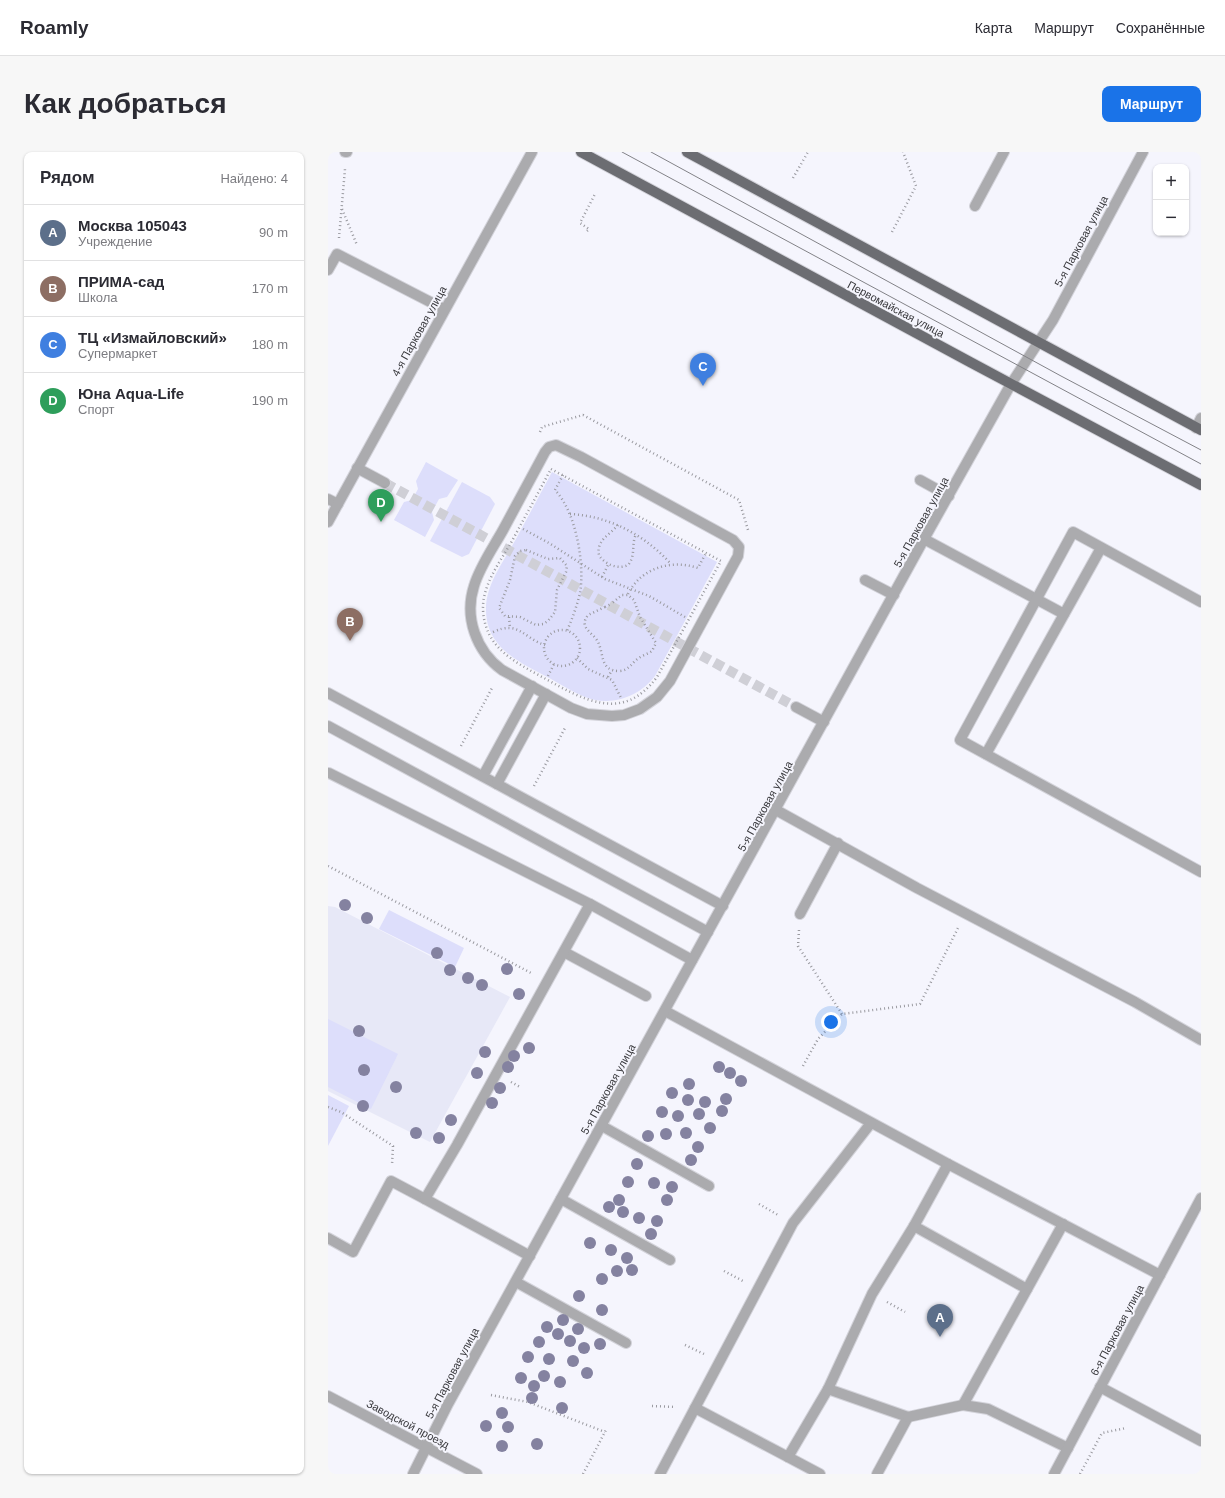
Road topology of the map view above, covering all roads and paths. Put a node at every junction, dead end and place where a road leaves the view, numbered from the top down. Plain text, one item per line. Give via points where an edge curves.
1 (346, 152) edge
2 (532, 152) edge
3 (581, 152) edge
4 (808, 152) edge
5 (903, 152) edge
6 (1004, 152) edge
7 (1143, 152) edge
8 (689, 153) edge
9 (793, 178) dead end
10 (595, 194) dead end
11 (975, 206) dead end
12 (341, 208) junction
13 (587, 231) dead end
14 (892, 232) dead end
15 (337, 254) junction
16 (367, 269) junction
17 (328, 270) edge
18 (444, 309) junction
19 (1038, 343) junction
20 (1011, 384) junction
21 (1201, 418) edge
22 (1198, 429) edge
23 (539, 433) dead end
24 (357, 468) junction
25 (563, 475) junction
26 (920, 480) dead end
27 (385, 483) tunnel mouth
28 (1201, 485) edge
29 (949, 496) junction
30 (328, 498) edge
31 (338, 504) junction
32 (570, 514) junction
33 (328, 522) edge
34 (618, 526) junction
35 (519, 528) junction
36 (636, 534) junction
37 (749, 534) dead end
38 (924, 539) junction
39 (1101, 548) junction
40 (564, 553) junction
41 (706, 553) junction
42 (561, 559) junction
43 (580, 563) junction
44 (610, 564) junction
45 (671, 564) junction
46 (602, 577) junction
47 (865, 580) dead end
48 (630, 589) junction
49 (628, 595) junction
50 (894, 595) junction
51 (1037, 599) junction
52 (1201, 602) edge
53 (1064, 614) junction
54 (509, 616) junction
55 (689, 620) junction
56 (510, 628) junction
57 (567, 631) junction
58 (489, 634) junction
59 (545, 645) junction
60 (576, 658) junction
61 (554, 664) junction
62 (612, 670) junction
63 (608, 677) junction
64 (546, 679) junction
65 (532, 686) junction
66 (492, 688) dead end
67 (328, 693) edge
68 (546, 694) junction
69 (622, 702) junction
70 (796, 707) tunnel mouth
71 (824, 722) junction
72 (328, 726) edge
73 (565, 728) dead end
74 (458, 752) dead end
75 (986, 754) junction
76 (328, 774) edge
77 (483, 776) junction
78 (497, 784) junction
79 (531, 792) dead end
80 (776, 810) junction
81 (838, 844) junction
82 (328, 866) edge
83 (1201, 872) edge
84 (590, 904) junction
85 (723, 906) junction
86 (965, 913) junction
87 (800, 914) joint
88 (708, 932) junction
89 (564, 952) junction
90 (692, 960) junction
91 (547, 981) junction
92 (646, 996) dead end
93 (665, 1011) junction
94 (842, 1014) junction
95 (1201, 1040) edge
96 (794, 1082) junction
97 (328, 1107) edge
98 (871, 1123) junction
99 (602, 1126) junction
100 (948, 1164) junction
101 (391, 1181) junction
102 (709, 1186) dead end
103 (1201, 1198) edge
104 (425, 1199) junction
105 (561, 1199) junction
106 (759, 1204) dead end
107 (793, 1223) junction
108 (1063, 1224) junction
109 (914, 1226) junction
110 (328, 1238) edge
111 (530, 1256) junction
112 (670, 1260) dead end
113 (724, 1271) dead end
114 (1160, 1275) junction
115 (516, 1282) junction
116 (758, 1288) junction
117 (1027, 1289) junction
118 (626, 1343) dead end
119 (685, 1345) dead end
120 (719, 1362) junction
121 (1100, 1387) junction
122 (828, 1389) junction
123 (490, 1395) dead end
124 (328, 1396) edge
125 (963, 1405) junction
126 (652, 1406) dead end
127 (695, 1408) junction
128 (908, 1417) junction
129 (607, 1428) dead end
130 (1126, 1428) dead end
131 (605, 1432) junction
132 (1201, 1441) edge
133 (426, 1447) junction
134 (1068, 1448) junction
135 (788, 1457) junction
136 (413, 1474) edge
137 (476, 1474) edge
138 (583, 1474) edge
139 (660, 1474) edge
140 (820, 1474) edge
141 (877, 1474) edge
142 (1054, 1474) edge
143 (1080, 1474) edge

1 - 12 path
2 - 18 street, 4-я Парковая улица
3 - 20 main road, Первомайская улица
4 - 9 path
5 - 14 path via 916,186
6 - 11 street
7 - 19 street, 5-я Парковая улица via 1053,320
8 - 19 main road
10 - 13 path via 580,223 589,228
12 - 15 path
12 - 16 path
15 - 16 street
15 - 17 street
16 - 18 street
18 - 24 street, 4-я Парковая улица
19 - 20 street, 5-я Парковая улица
19 - 22 main road
20 - 28 main road, Первомайская улица
20 - 29 street, 5-я Парковая улица
21 - 22 street
23 - 37 path via 542,427 583,415 739,500
24 - 27 street
24 - 31 street, 4-я Парковая улица
25 - 32 path via 555,490 565,501
25 - 35 path via 551,468
25 - 41 path
26 - 29 street
29 - 38 street, 5-я Парковая улица
30 - 31 street
31 - 33 street, 4-я Парковая улица
32 - 34 path via 587,516
32 - 43 path
34 - 36 path
34 - 44 path via 610,535 603,538 598,548 601,558
35 - 40 path
35 - 58 path via 486,592 483,609
36 - 44 path via 630,562 622,568
36 - 45 path
38 - 50 street, 5-я Парковая улица
38 - 51 street
39 - 51 street via 1073,532
39 - 52 street
39 - 53 street
40 - 42 path
40 - 43 path
41 - 45 path via 698,568
41 - 55 path via 721,561
42 - 54 path via 566,563 566,569 556,590 556,609 551,618 543,624 536,625 520,617
42 - 54 path via 548,559 526,550 516,555 510,580 499,606 500,612
43 - 46 path
43 - 57 path via 580,592
44 - 46 path
45 - 48 path via 650,571
46 - 48 path
47 - 50 street
48 - 49 path
48 - 55 path via 660,602
49 - 62 path, bridge via 619,596 611,604 588,615 585,626 599,643 604,664
49 - 62 path via 634,600 640,617 655,639 656,646 652,651 639,657 626,670
50 - 71 street, 5-я Парковая улица
51 - 53 street
51 - 75 street via 960,740
53 - 75 street
54 - 56 path
55 - 69 path via 655,680 640,694
56 - 58 path
56 - 59 path via 522,631 534,641
57 - 59 path via 553,633
57 - 60 path via 579,644
58 - 64 path via 495,645 507,657
59 - 61 path via 547,658
60 - 61 path via 566,665
60 - 63 path via 588,669
61 - 64 path
62 - 63 path
63 - 69 path via 617,686
64 - 69 path via 593,702
65 - 68 street
65 - 68 street via 499,667 482,649 473,626 470,605 478,577 549,447 562,447 737,544 738,556 670,681 654,700 629,713 599,716 579,711
65 - 77 street
66 - 74 path
67 - 77 street
68 - 78 street
70 - 71 street
71 - 80 street, 5-я Парковая улица
72 - 88 street
73 - 79 path
75 - 83 street
76 - 84 street
77 - 78 street
78 - 85 street
80 - 81 street
80 - 85 street, 5-я Парковая улица
81 - 86 street
81 - 87 street
82 - 91 path
84 - 89 street
84 - 90 street
85 - 88 street, 5-я Парковая улица
86 - 94 path via 920,1004
86 - 95 street via 1135,1002
87 - 94 path via 798,946
88 - 90 street, 5-я Парковая улица
89 - 91 street
89 - 92 street
90 - 93 street, 5-я Парковая улица
91 - 104 street
93 - 96 street
93 - 99 street, 5-я Парковая улица
94 - 96 path via 818,1039
96 - 98 street
97 - 101 path via 393,1146
98 - 100 street
98 - 107 street
99 - 102 street
99 - 105 street, 5-я Парковая улица
100 - 108 street
100 - 109 street
101 - 104 street
101 - 110 street via 354,1252
103 - 114 street, 6-я Парковая улица
104 - 111 street
105 - 111 street, 5-я Парковая улица
105 - 112 street
106 - 107 path
107 - 116 street
108 - 114 street
108 - 117 street
109 - 117 street
109 - 122 street via 872,1294
111 - 115 street, 5-я Парковая улица
113 - 116 path
114 - 121 street, 6-я Парковая улица
115 - 118 street
115 - 133 street, 5-я Парковая улица
116 - 120 street
117 - 125 street
119 - 120 path
120 - 127 street
121 - 132 street
121 - 134 street, 6-я Парковая улица
122 - 128 street
122 - 135 street
123 - 131 path via 528,1402
124 - 133 street, Заводской проезд
125 - 128 street
125 - 134 street via 988,1409
126 - 127 path
127 - 135 street
127 - 139 street
128 - 141 street
129 - 131 path
130 - 143 path via 1102,1433
131 - 138 path
133 - 136 street, 5-я Парковая улица
133 - 137 street, Заводской проезд
134 - 142 street, 6-я Парковая улица
135 - 140 street

